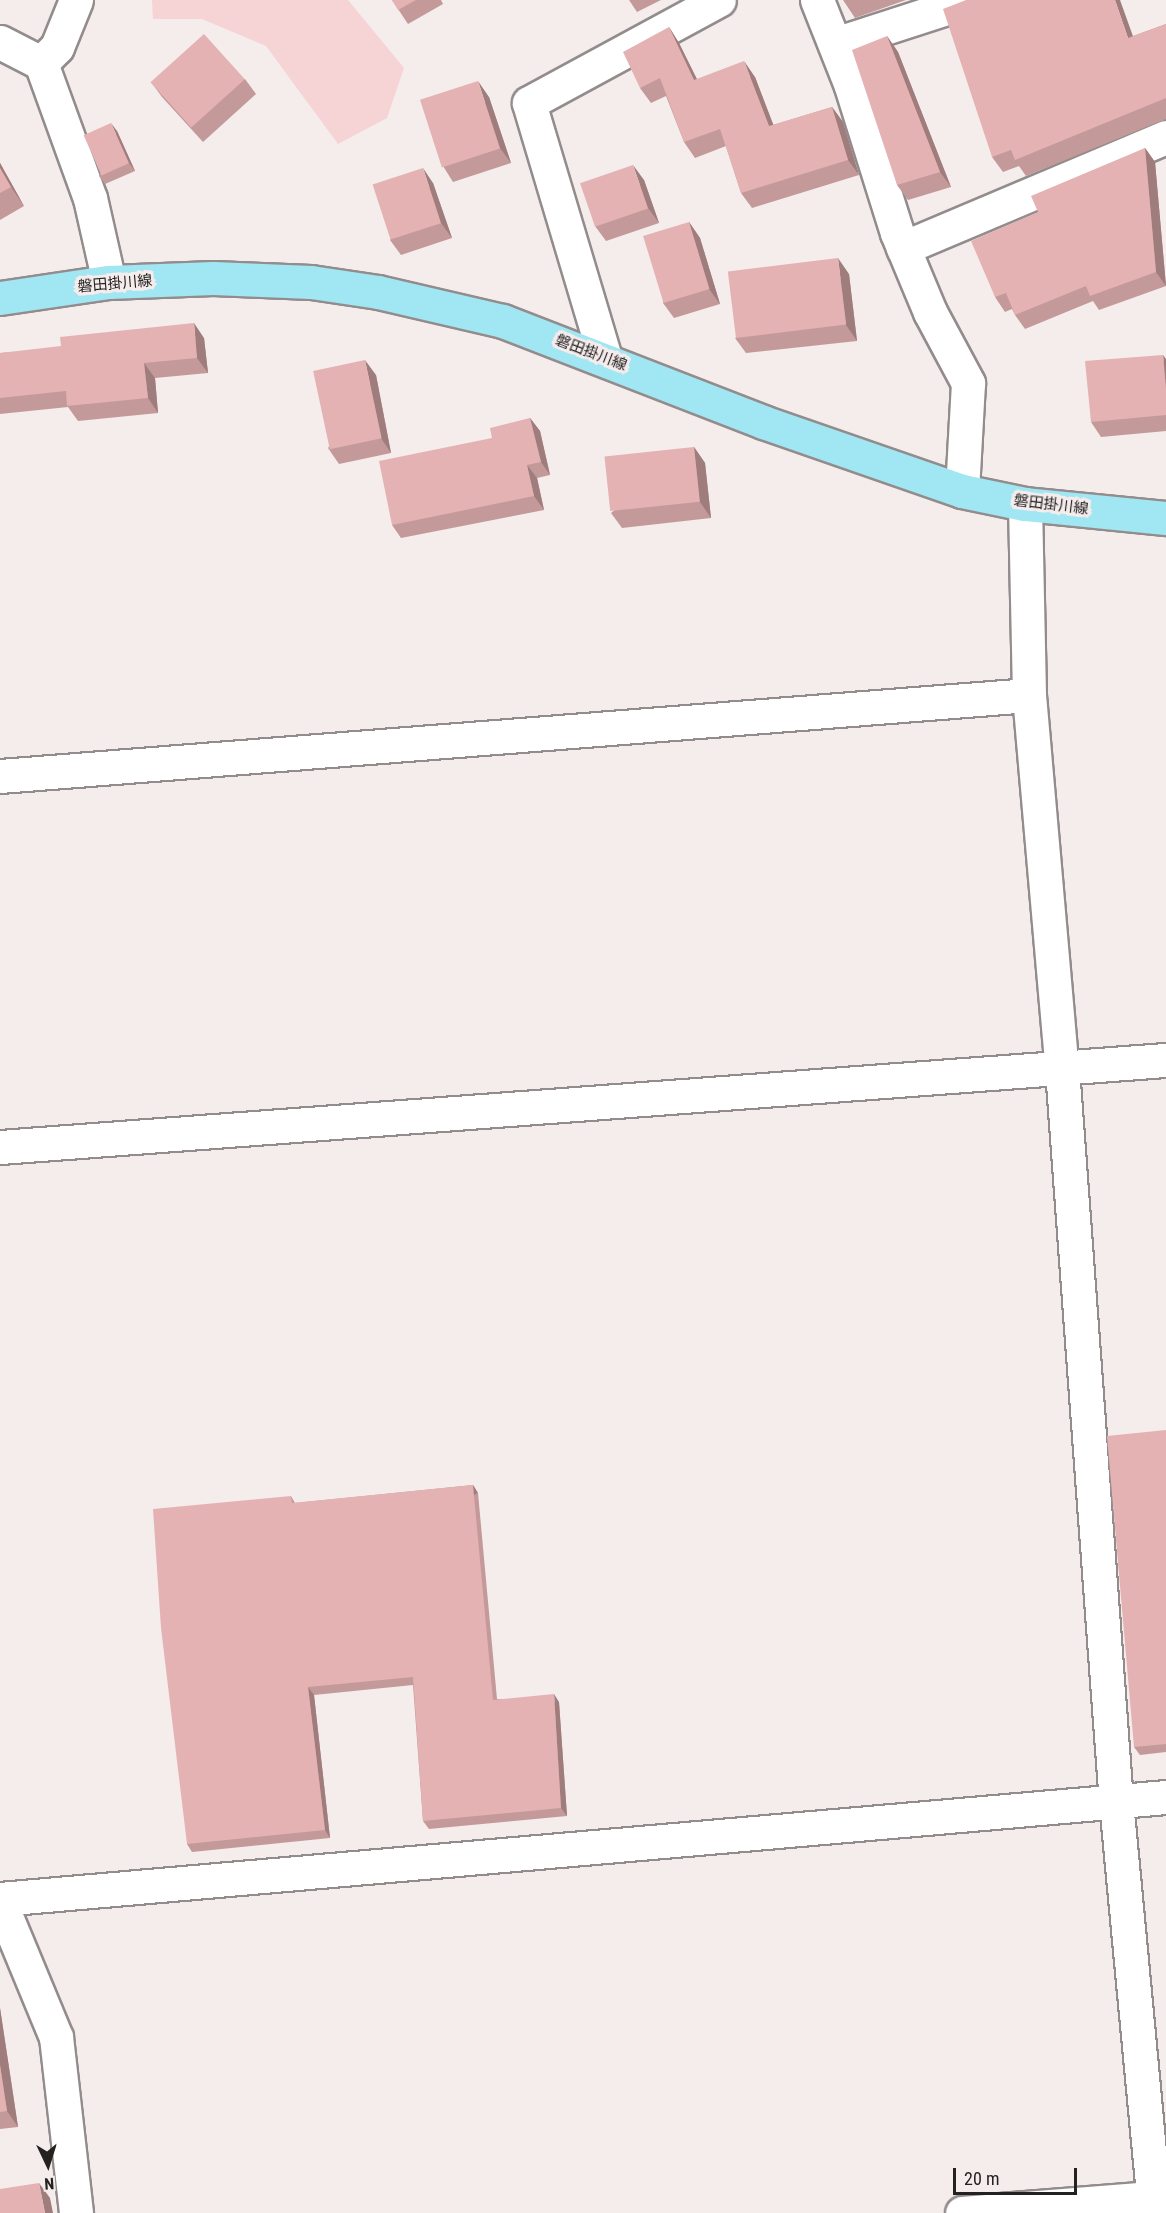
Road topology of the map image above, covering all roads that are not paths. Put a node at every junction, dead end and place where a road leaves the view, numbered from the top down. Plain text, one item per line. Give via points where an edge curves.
1 (76, 0) edge
2 (719, 0) edge
3 (817, 0) edge
4 (970, 0) edge
5 (0, 42) edge
6 (835, 44) junction
7 (41, 63) junction
8 (1166, 137) edge
9 (903, 249) junction
10 (109, 282) junction
11 (0, 298) edge
12 (605, 358) junction
13 (962, 491) junction
14 (1025, 504) junction
15 (1166, 518) edge
16 (1029, 695) junction
17 (0, 776) edge
18 (1166, 1060) edge
19 (1062, 1069) junction
20 (0, 1147) edge
21 (1166, 1797) edge
22 (1116, 1802) junction
23 (0, 1900) edge
24 (1155, 2205) edge
25 (76, 2213) edge
26 (962, 2213) edge

1 - 7 street via 57,47
2 - 12 street via 529,103
3 - 6 street
4 - 6 street
5 - 7 street
6 - 9 street
7 - 10 street via 90,198
8 - 9 street
9 - 13 street via 930,312 968,383
10 - 11 main road, 磐田掛川線
10 - 12 main road, 磐田掛川線 via 213,278 311,282 378,292 503,321
12 - 13 main road, 磐田掛川線 via 763,422
13 - 14 main road, 磐田掛川線
14 - 15 main road, 磐田掛川線
14 - 16 street
16 - 17 street
16 - 19 street
18 - 19 street
19 - 20 street
19 - 22 street
21 - 22 street
22 - 23 street
22 - 24 street
23 - 25 street via 56,2037
24 - 26 street

